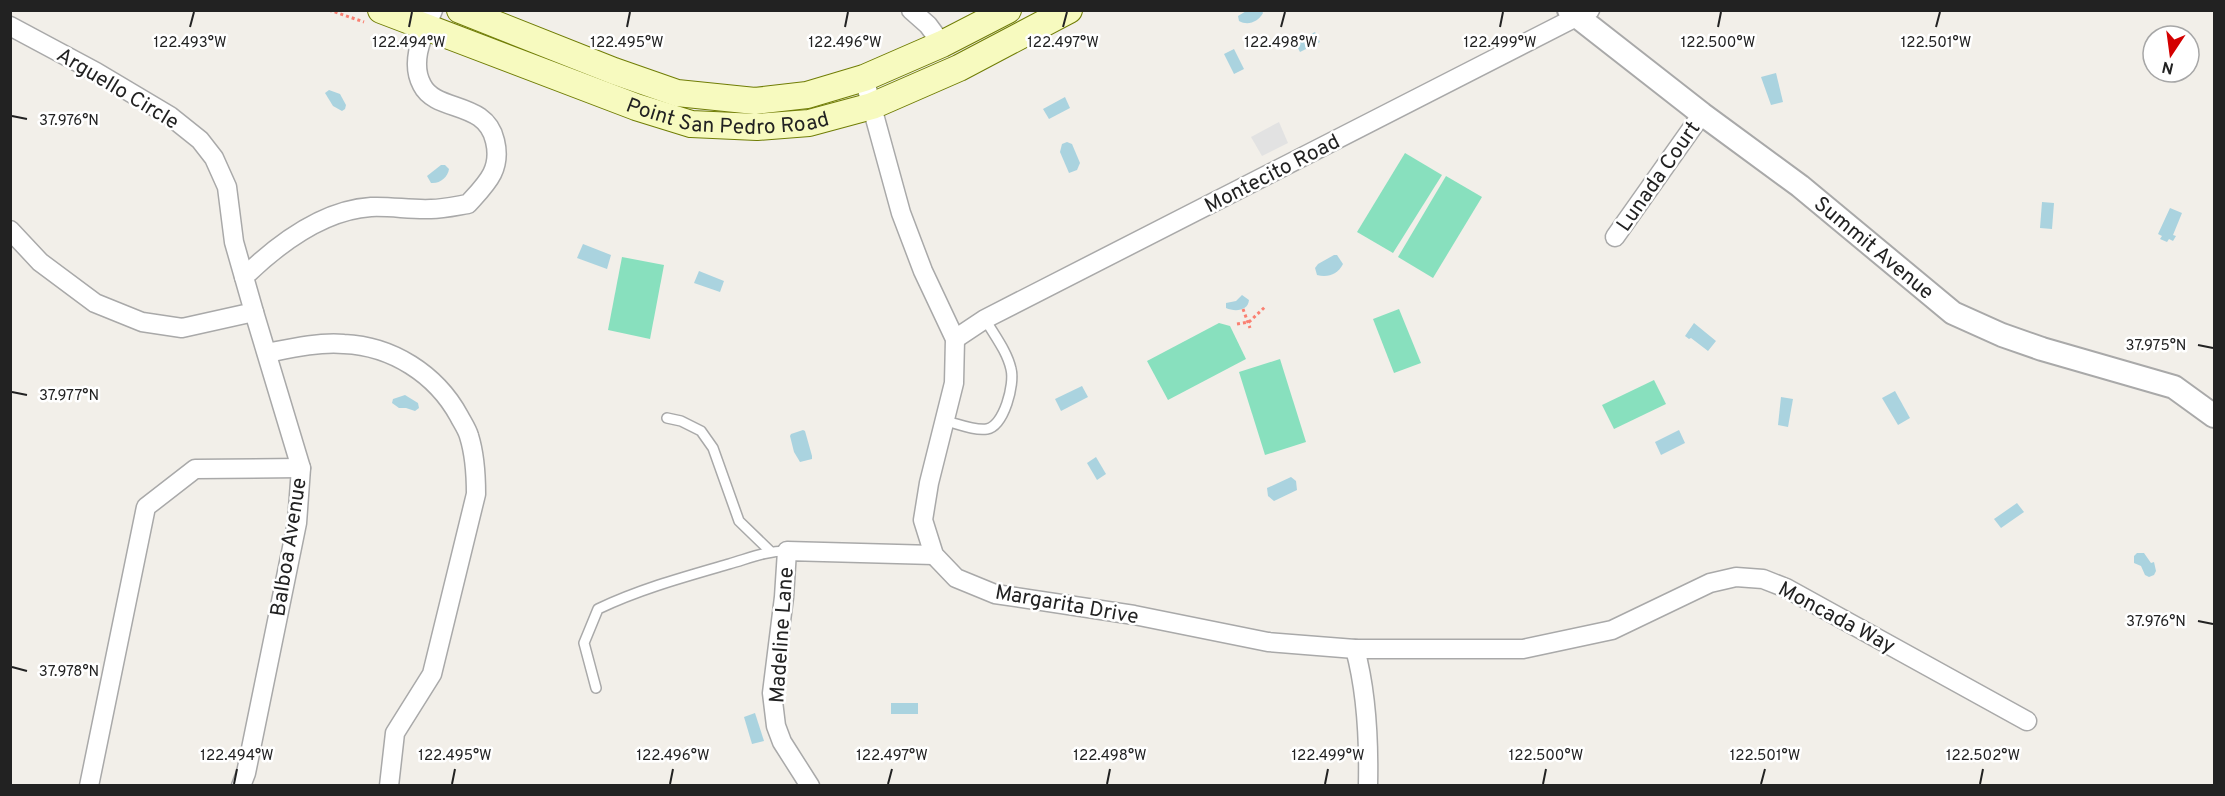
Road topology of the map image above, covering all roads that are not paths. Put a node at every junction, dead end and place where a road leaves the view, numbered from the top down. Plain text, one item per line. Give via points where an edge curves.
1 (460, 10) edge
2 (911, 10) edge
3 (1008, 10) edge
4 (1069, 10) edge
5 (1578, 13) edge
6 (376, 18) edge
7 (429, 19) edge
8 (10, 26) edge
9 (942, 44) junction
10 (864, 78) junction
11 (872, 106) junction
12 (1702, 114) junction
13 (10, 230) edge
14 (1615, 237) dead end
15 (244, 277) junction
16 (254, 312) junction
17 (985, 319) junction
18 (955, 339) junction
19 (267, 353) junction
20 (2214, 417) edge
21 (667, 418) dead end
22 (946, 421) junction
23 (301, 468) junction
24 (778, 551) junction
25 (934, 555) junction
26 (1355, 649) junction
27 (596, 688) dead end
28 (2027, 721) dead end
29 (89, 786) edge
30 (241, 786) edge
31 (389, 786) edge
32 (810, 786) edge
33 (1368, 786) edge

1 - 10 main road, Point San Pedro Road via 677,93 755,100 807,95
2 - 9 street
3 - 9 main road, Point San Pedro Road
4 - 11 main road, Point San Pedro Road via 959,68
5 - 12 street, Summit Avenue
5 - 17 street, Montecito Road
6 - 7 main road, Point San Pedro Road
7 - 11 main road, Point San Pedro Road via 636,107 691,124 758,127 809,123
7 - 15 street via 417,50 422,87 437,99 473,112 486,122 499,156 488,182 468,204 432,209 372,207 347,210 321,220 270,252
8 - 15 street, Arguello Circle via 170,116 200,140 214,158 227,187 234,242
9 - 10 main road, Point San Pedro Road
10 - 11 street, Margarita Drive
11 - 18 street, Margarita Drive via 901,213
12 - 14 street, Lunada Court
12 - 20 street, Summit Avenue via 1800,186 1953,313 2042,349 2174,387
13 - 16 street via 40,262 95,303 142,322 182,328
15 - 16 street, Arguello Circle
16 - 19 street, Balboa Avenue
17 - 18 street, Montecito Road
17 - 22 lane via 1012,372 1004,415 990,429
18 - 22 street, Margarita Drive via 954,383
19 - 23 street, Balboa Avenue
19 - 31 street via 312,344 345,344 391,353 450,399 469,434 476,494 432,674 395,733
21 - 24 lane via 701,430 713,448 739,521
22 - 25 street, Margarita Drive via 928,483 923,519
23 - 29 street via 195,470 146,507
23 - 30 street, Balboa Avenue via 297,523
24 - 25 street, Madeline Lane
24 - 27 lane via 678,578 598,609 584,643
24 - 32 street, Madeline Lane via 784,597 772,693 776,726
25 - 26 street, Margarita Drive via 956,578 995,594 1134,615 1268,642
26 - 28 street, Moncada Way via 1523,649 1612,630 1710,583 1736,576 1763,579 1786,588
26 - 33 street via 1362,673

